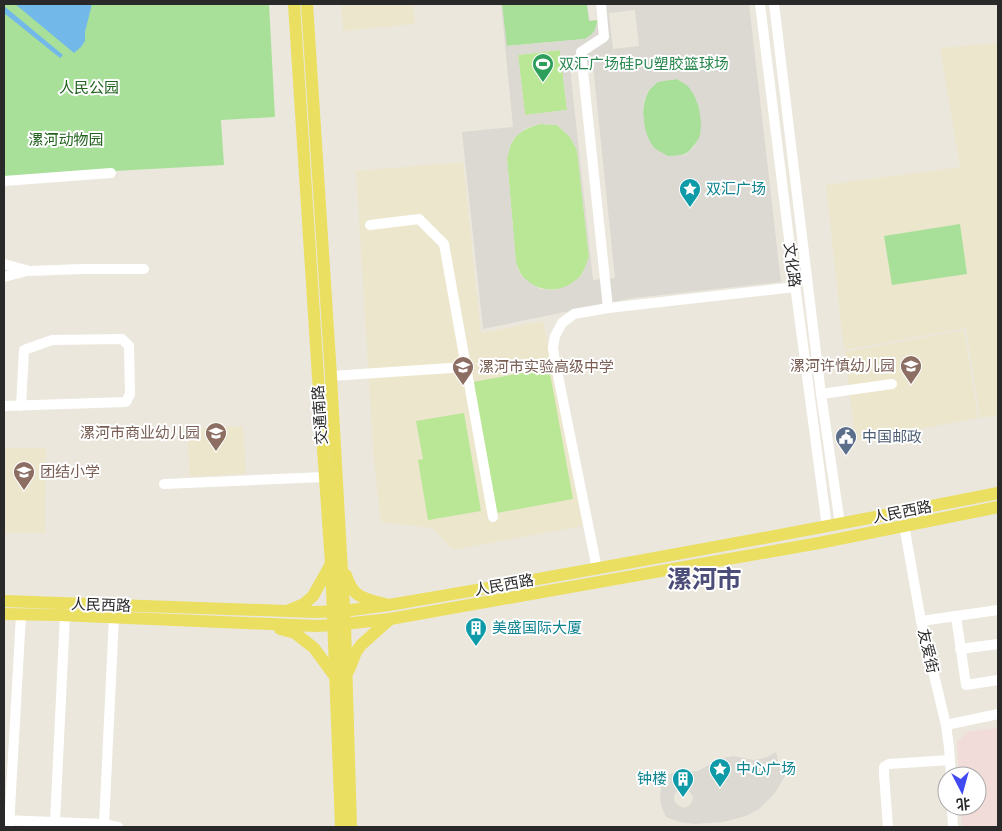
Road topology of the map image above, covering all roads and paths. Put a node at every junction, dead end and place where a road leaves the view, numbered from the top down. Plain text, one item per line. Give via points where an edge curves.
1 (294, 4) edge
2 (307, 4) edge
3 (601, 4) edge
4 (760, 4) edge
5 (774, 4) edge
6 (110, 174) dead end
7 (4, 181) edge
8 (370, 225) dead end
9 (4, 264) edge
10 (144, 269) dead end
11 (30, 270) junction
12 (4, 277) edge
13 (795, 287) junction
14 (608, 308) junction
15 (466, 367) junction
16 (331, 376) junction
17 (892, 384) dead end
18 (821, 394) junction
19 (4, 406) edge
20 (21, 406) junction
21 (325, 477) junction
22 (164, 484) dead end
23 (998, 493) edge
24 (998, 507) edge
25 (825, 513) junction
26 (493, 517) dead end
27 (839, 518) junction
28 (904, 525) junction
29 (827, 527) junction
30 (336, 563) junction
31 (597, 569) junction
32 (4, 601) edge
33 (389, 605) junction
34 (998, 610) edge
35 (287, 611) junction
36 (4, 614) edge
37 (21, 615) junction
38 (65, 615) junction
39 (956, 616) junction
40 (114, 617) junction
41 (339, 618) junction
42 (390, 619) junction
43 (922, 621) junction
44 (256, 623) junction
45 (998, 644) edge
46 (960, 649) junction
47 (341, 677) junction
48 (998, 680) edge
49 (998, 714) edge
50 (946, 725) junction
51 (950, 760) junction
52 (950, 766) edge
53 (7, 822) edge
54 (55, 822) junction
55 (104, 824) junction
56 (118, 827) edge
57 (341, 827) edge
58 (351, 827) edge
59 (888, 827) edge

1 - 21 main road, 交通南路
2 - 16 main road, 交通南路
3 - 14 street via 604,37 581,52
4 - 13 street, 文化路
5 - 18 street, 文化路
6 - 7 street
8 - 15 street via 419,219 444,244
9 - 11 street
10 - 11 street
11 - 12 street
13 - 14 street
13 - 25 street, 文化路
14 - 31 street via 574,314 562,323 554,336 553,348
15 - 16 street
15 - 26 street
16 - 30 main road, 交通南路
17 - 18 street
18 - 27 street, 文化路
19 - 20 street
20 - 20 street via 126,402 130,394 129,346 122,338 52,340 24,350
21 - 22 street
21 - 30 main road, 交通南路
23 - 27 main road, 人民西路
24 - 28 main road, 人民西路
25 - 27 street
25 - 29 street, 文化路
27 - 29 main road, 人民西路
28 - 42 main road, 人民西路
28 - 43 street, 友爱街
29 - 31 main road, 人民西路
30 - 33 main road via 353,592 364,599
30 - 35 main road via 313,596
30 - 41 main road, 交通南路
31 - 33 main road, 人民西路
32 - 35 main road, 人民西路
33 - 41 main road, 人民西路
34 - 39 street
35 - 41 main road, 人民西路
36 - 37 main road, 人民西路
37 - 38 main road, 人民西路
37 - 53 street
38 - 40 main road, 人民西路
38 - 54 street
39 - 43 street
39 - 46 street
40 - 44 main road, 人民西路
40 - 55 street
41 - 42 main road, 人民西路
41 - 44 main road, 人民西路 via 316,626
41 - 47 main road, 交通南路
42 - 47 main road via 361,645
43 - 50 street, 友爱街
44 - 47 main road via 295,633
45 - 46 street
46 - 48 street via 966,684
47 - 57 main road, 交通南路
47 - 58 main road, 交通南路
49 - 50 street
50 - 51 street, 友爱街
51 - 52 street, 友爱街
51 - 59 street via 889,764 884,768
53 - 54 street
54 - 55 street
55 - 56 street

